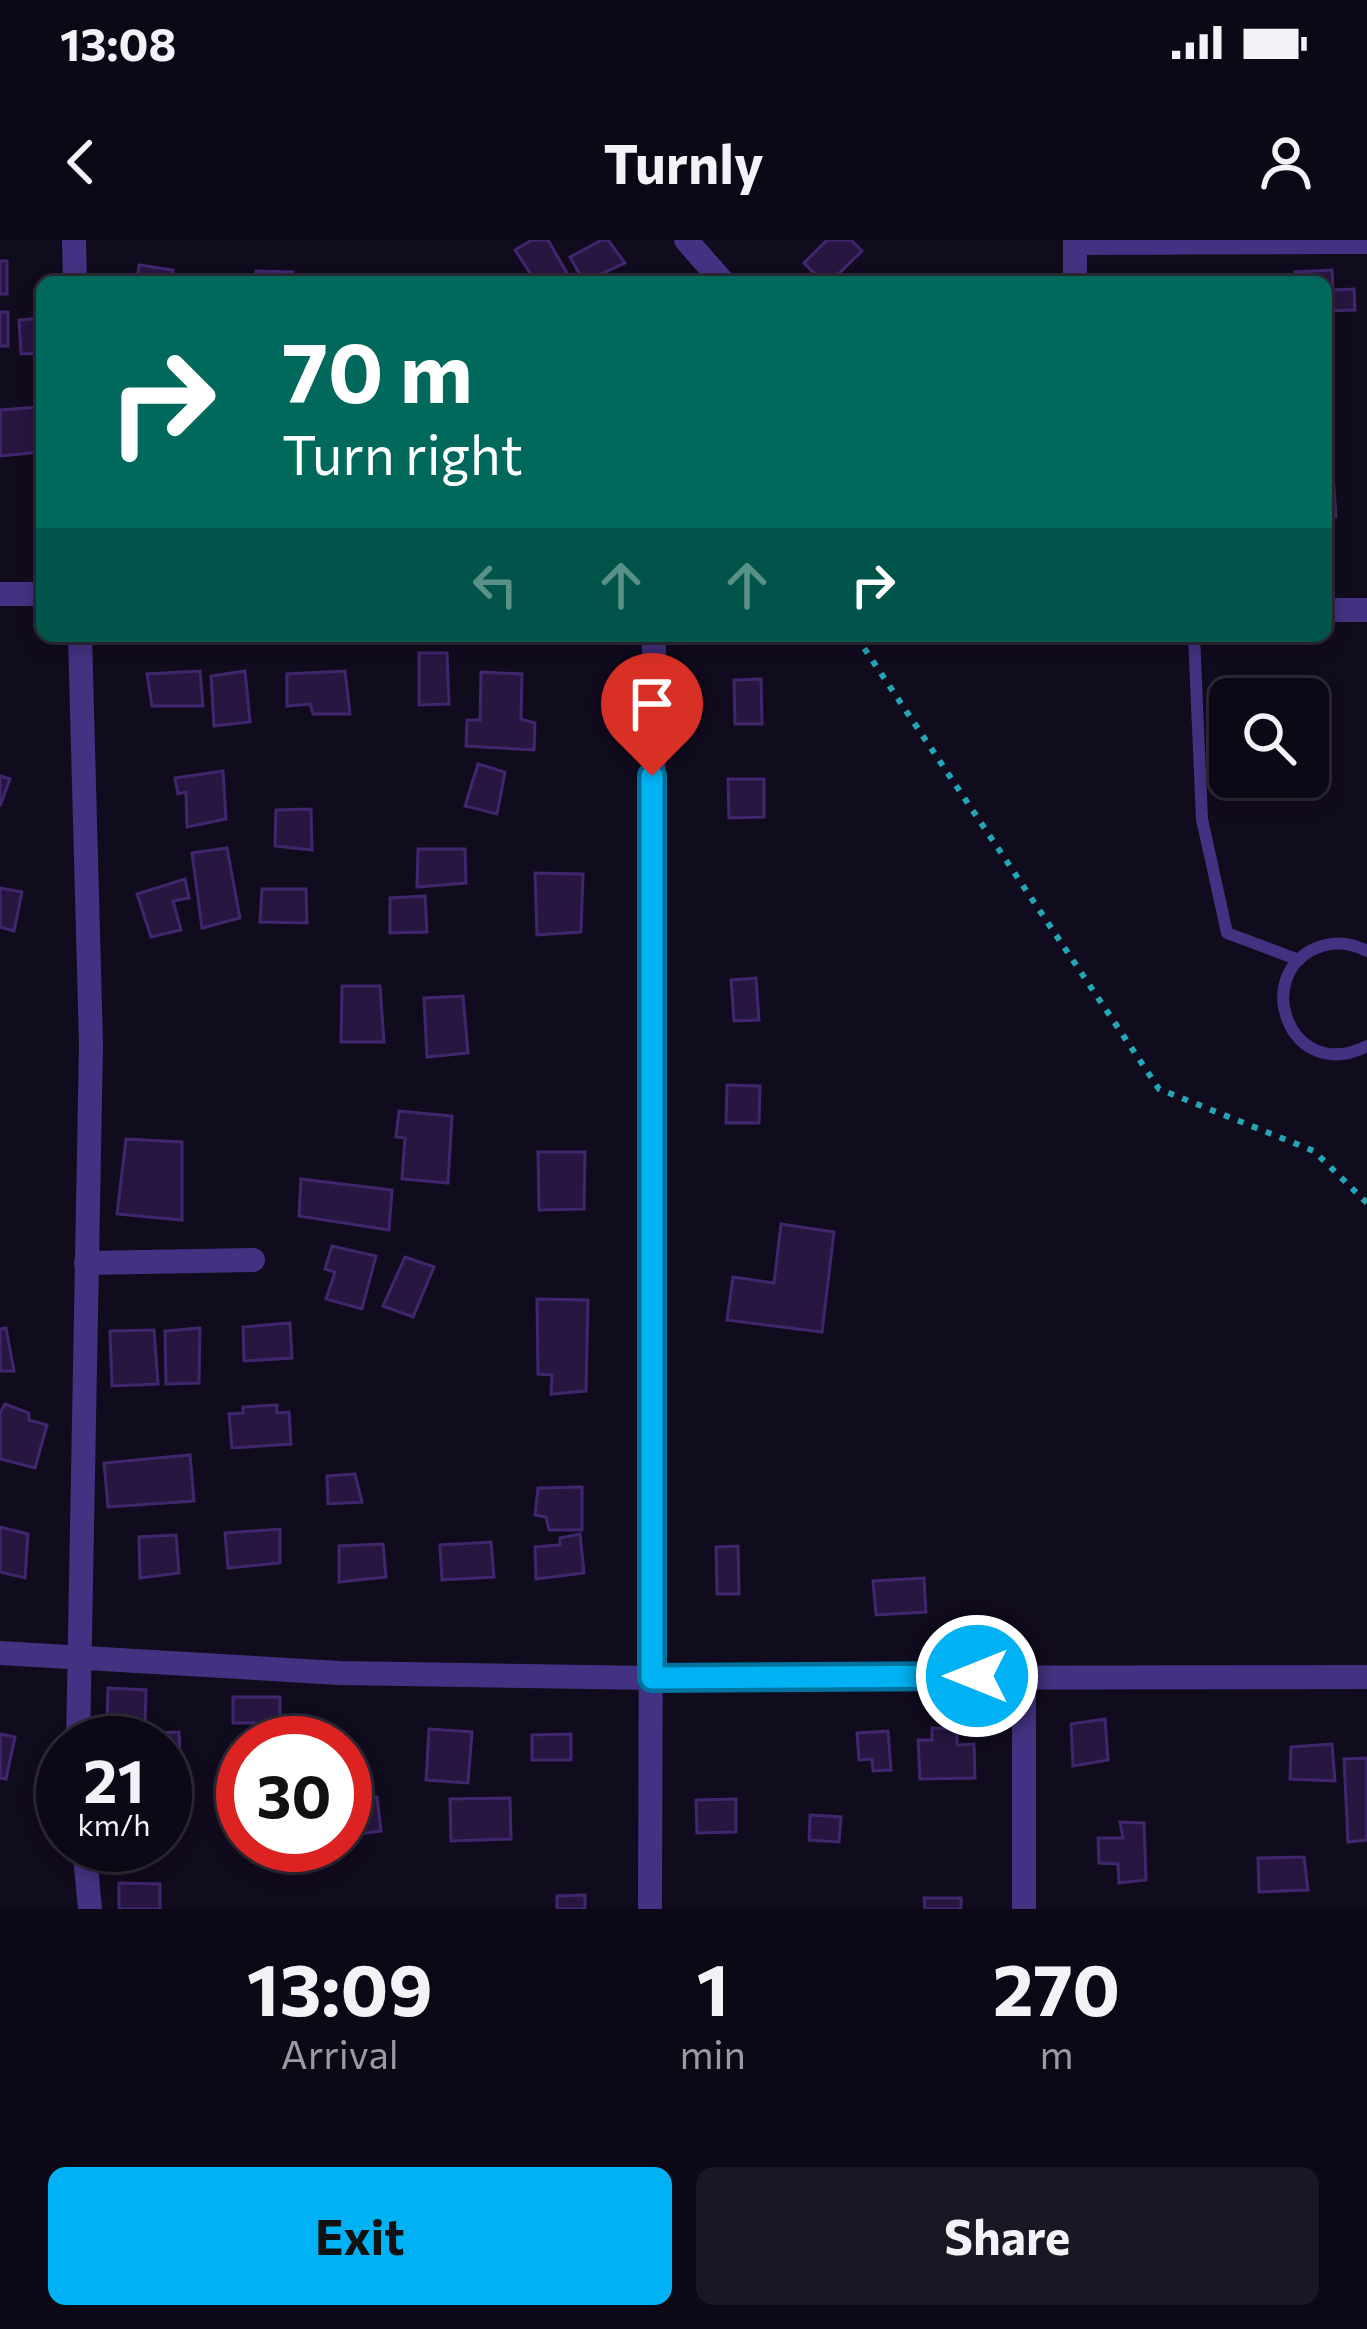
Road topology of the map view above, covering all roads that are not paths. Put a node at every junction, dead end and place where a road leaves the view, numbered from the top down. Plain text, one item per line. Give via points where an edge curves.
1 (74, 240) edge
2 (686, 240) edge
3 (1075, 242) edge
4 (1367, 242) edge
5 (75, 276) edge
6 (719, 276) edge
7 (1075, 276) edge
8 (0, 594) edge
9 (36, 594) edge
10 (1332, 610) edge
11 (1367, 610) edge
12 (80, 642) edge
13 (654, 642) edge
14 (1193, 642) edge
15 (1367, 951) edge
16 (1299, 959) junction
17 (1367, 1046) edge
18 (253, 1260) dead end
19 (86, 1263) junction
20 (0, 1653) edge
21 (79, 1657) junction
22 (1024, 1676) junction
23 (652, 1678) junction
24 (1367, 1678) edge
25 (78, 1716) edge
26 (87, 1872) edge
27 (90, 1909) edge
28 (650, 1909) edge
29 (1024, 1909) edge

1 - 5 street
2 - 6 street
3 - 4 street
3 - 7 street
8 - 9 street
10 - 11 street
12 - 19 street via 92,1044
13 - 23 street
14 - 16 lane via 1202,819 1227,934
15 - 16 lane via 1327,944
16 - 17 lane via 1284,989 1294,1033 1334,1055
18 - 19 street
19 - 21 street
20 - 21 street
21 - 23 street via 339,1673
21 - 25 street
22 - 23 street
22 - 24 street
22 - 29 street
23 - 28 street
26 - 27 street

